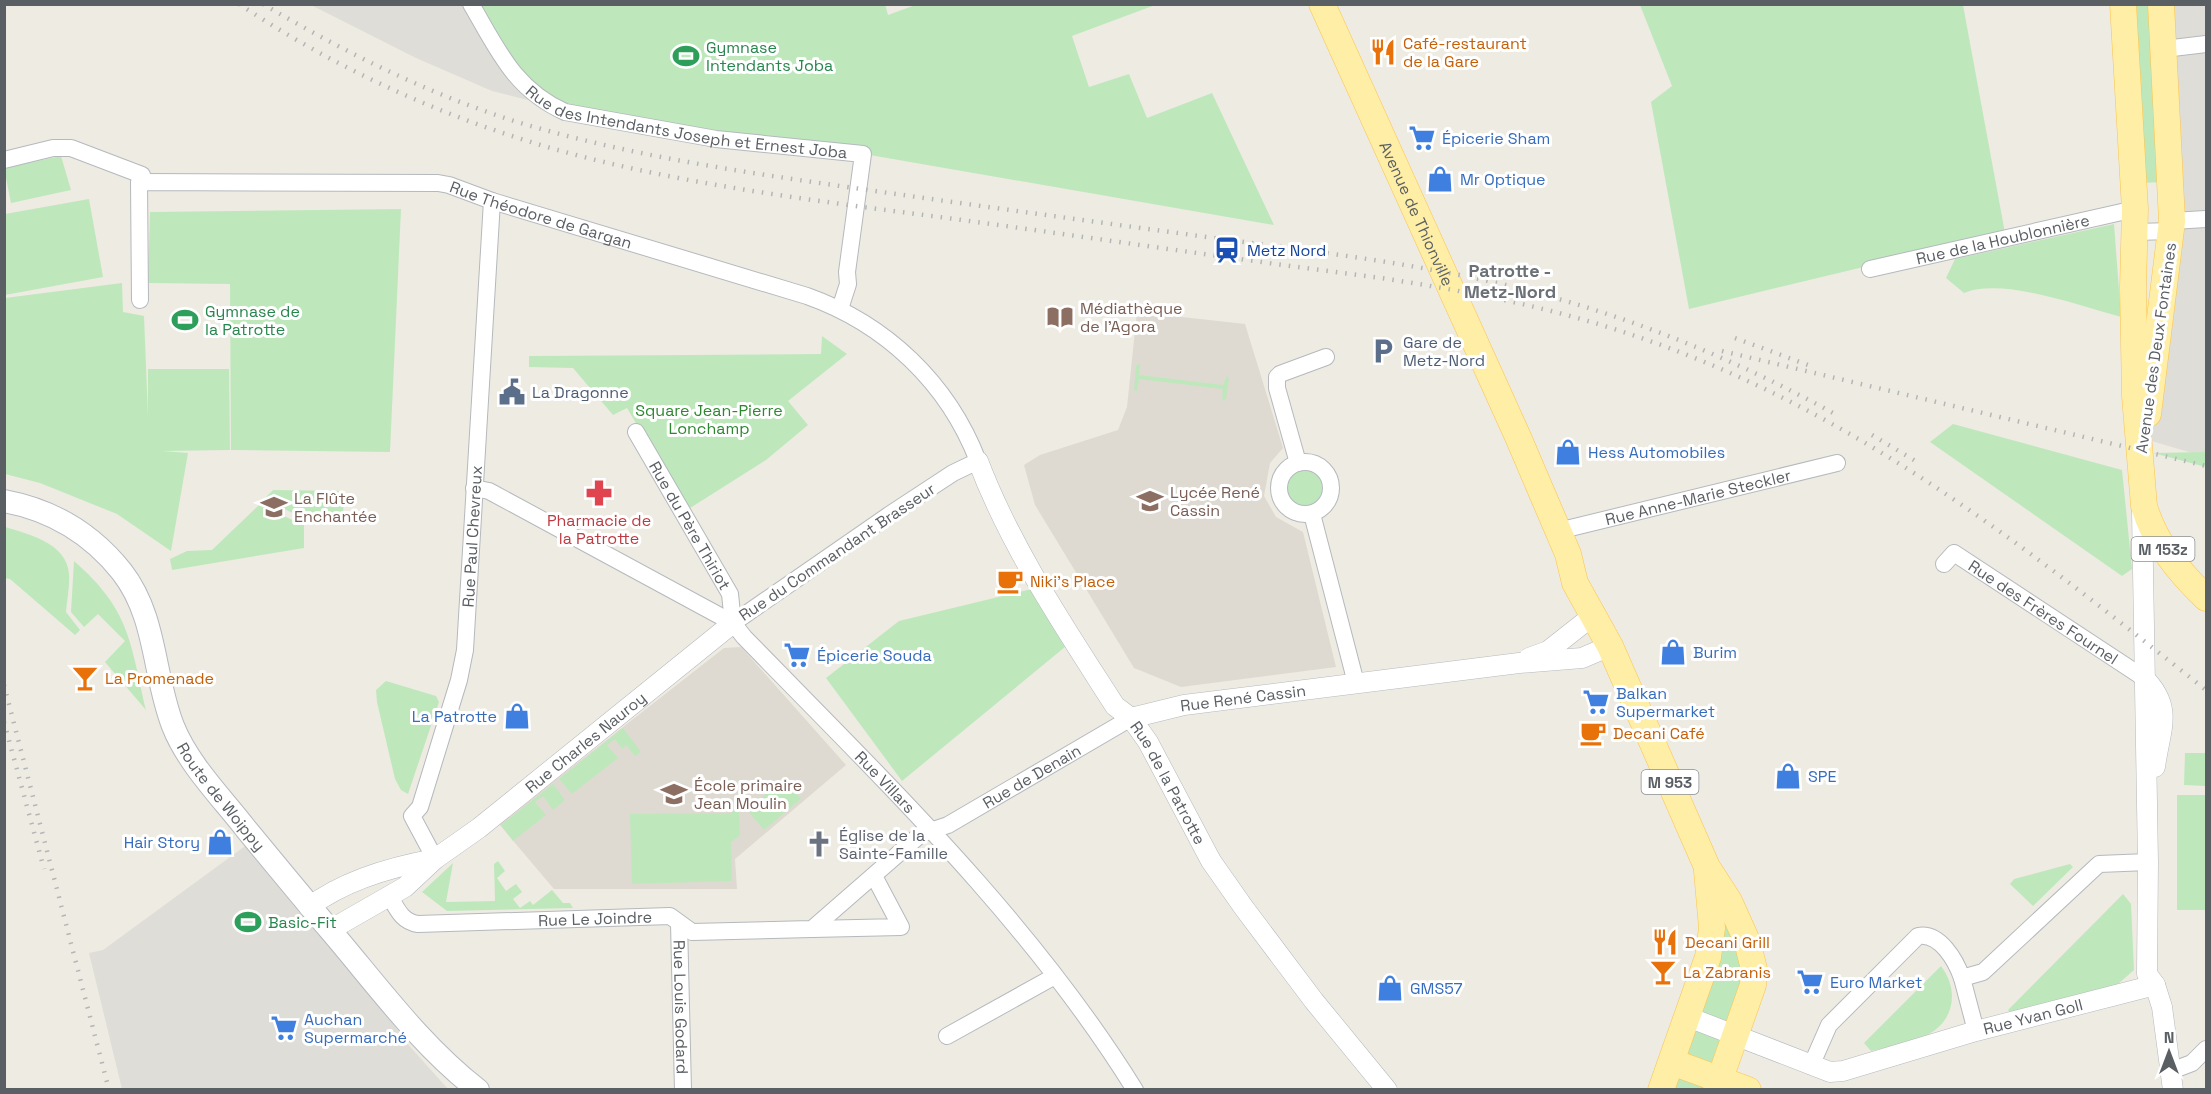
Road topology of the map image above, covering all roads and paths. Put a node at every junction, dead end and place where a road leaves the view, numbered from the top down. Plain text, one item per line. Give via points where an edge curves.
1 (471, 4) edge
2 (1322, 4) edge
3 (2123, 4) edge
4 (2161, 4) edge
5 (2206, 44) edge
6 (2164, 49) junction
7 (4, 160) edge
8 (142, 175) dead end
9 (492, 201) junction
10 (2206, 219) edge
11 (2135, 220) junction
12 (2172, 226) junction
13 (1870, 269) dead end
14 (140, 300) dead end
15 (840, 309) junction
16 (1326, 357) dead end
17 (636, 432) dead end
18 (978, 461) junction
19 (1298, 463) junction
20 (1837, 463) dead end
21 (2141, 476) junction
22 (474, 488) junction
23 (4, 501) edge
24 (1312, 514) junction
25 (1563, 542) junction
26 (1944, 564) dead end
27 (2206, 598) edge
28 (1595, 614) junction
29 (733, 622) junction
30 (1610, 646) junction
31 (1519, 663) junction
32 (2144, 678) junction
33 (1356, 682) junction
34 (1131, 718) junction
35 (933, 831) junction
36 (435, 859) junction
37 (2148, 862) junction
38 (1707, 867) junction
39 (377, 874) junction
40 (874, 876) junction
41 (389, 895) junction
42 (309, 907) junction
43 (679, 923) junction
44 (812, 929) junction
45 (330, 930) junction
46 (1055, 976) junction
47 (1962, 978) junction
48 (2155, 986) junction
49 (1688, 1017) junction
50 (1976, 1031) junction
51 (947, 1036) dead end
52 (1736, 1036) junction
53 (2206, 1049) edge
54 (1672, 1062) junction
55 (1811, 1066) junction
56 (2172, 1080) edge
57 (1718, 1084) edge
58 (478, 1089) edge
59 (683, 1089) edge
60 (1135, 1089) edge
61 (1387, 1089) edge
62 (1661, 1089) edge
63 (1748, 1089) edge

1 - 15 street, Rue des Intendants Joseph et Ernest Joba via 515,77 565,112 716,140 864,154 848,284
2 - 25 main road, Avenue de Thionville / M 953
3 - 11 main road, Avenue des Deux Fontaines
4 - 6 main road, Avenue des Deux Fontaines
5 - 6 street
6 - 12 main road, Avenue des Deux Fontaines
7 - 8 street via 53,148 71,148
9 - 14 street, Rue Théodore de Gargan via 438,183 138,182
9 - 15 street, Rue Théodore de Gargan
9 - 22 street, Rue Paul Chevreux
10 - 12 street
11 - 12 street, Avenue des Deux Fontaines
11 - 13 street, Rue de la Houblonnière
11 - 21 main road, Avenue des Deux Fontaines via 2135,396
12 - 21 main road, Avenue des Deux Fontaines
15 - 18 street, Rue Théodore de Gargan via 880,334 920,368 961,423
16 - 19 street via 1280,374 1276,382
17 - 29 street, Rue du Père Thiriot via 730,594
18 - 29 street, Rue du Commandant Brasseur via 918,496
18 - 34 street, Rue de la Patrotte via 1042,588 1115,706
19 - 24 street via 1281,477 1280,497 1294,512
19 - 24 street via 1316,464 1330,480 1329,499
20 - 25 street, Rue Anne-Marie Steckler
21 - 27 main road, M 153z via 2149,523 2157,539
21 - 32 street, Avenue des Deux Fontaines
22 - 29 street, Rue du Commandant Brasseur via 503,498
22 - 36 street, Rue Paul Chevreux via 462,666 420,807 412,816
23 - 42 main road, Route de Woippy via 34,508 67,523 92,541 123,574 148,624 173,726 201,770
24 - 33 street
25 - 28 main road, Avenue de Thionville / M 953 via 1571,573
26 - 32 street, Rue des Frères Fournel via 1954,553
28 - 30 main road, Avenue de Thionville / M 953
28 - 31 street, Rue René Cassin via 1548,651
29 - 35 street, Rue Villars
29 - 36 street, Rue Charles Nauroy via 488,821
30 - 31 street, Rue René Cassin via 1582,658
30 - 38 main road, Avenue de Thionville / M 953
31 - 33 street, Rue René Cassin
32 - 37 street, Avenue des Deux Fontaines
33 - 34 street, Rue René Cassin via 1174,706
34 - 35 street, Rue de Denain
34 - 61 street, Rue de la Patrotte via 1148,742 1211,861 1307,992
35 - 40 street via 921,834
35 - 46 street, Rue Villars
36 - 39 street, Rue Charles Nauroy
36 - 41 street, Rue Charles Nauroy via 405,887
37 - 47 street via 2099,864 1995,963 1983,972
37 - 48 street, Avenue des Deux Fontaines via 2147,974
38 - 49 main road, M 953 via 1712,928 1708,957
38 - 52 main road, M 953 via 1729,901 1747,941 1754,969 1753,985
39 - 41 street
39 - 42 street, Rue Charles Nauroy via 330,892
40 - 44 street
40 - 44 street, Rue Le Joindre via 901,927
41 - 43 street, Rue Le Joindre via 408,923 418,924 670,916
41 - 45 street, Rue Charles Nauroy
42 - 45 main road, Route de Woippy
43 - 44 street, Rue Le Joindre via 692,932
43 - 59 street, Rue Louis Godard
45 - 58 main road, Route de Woippy via 429,1047
46 - 51 street
46 - 60 street, Rue Villars
47 - 50 street
47 - 55 street via 1956,960 1929,936 1918,936 1829,1025
48 - 50 street, Rue Yvan Goll
48 - 56 street via 2162,1007
49 - 52 street, Rue Yvan Goll
49 - 54 main road, M 953
50 - 55 street, Rue Yvan Goll via 1843,1071
52 - 55 street, Rue Yvan Goll
52 - 57 main road, M 953
53 - 56 street
54 - 57 main road
54 - 62 main road, M 953
57 - 63 main road

